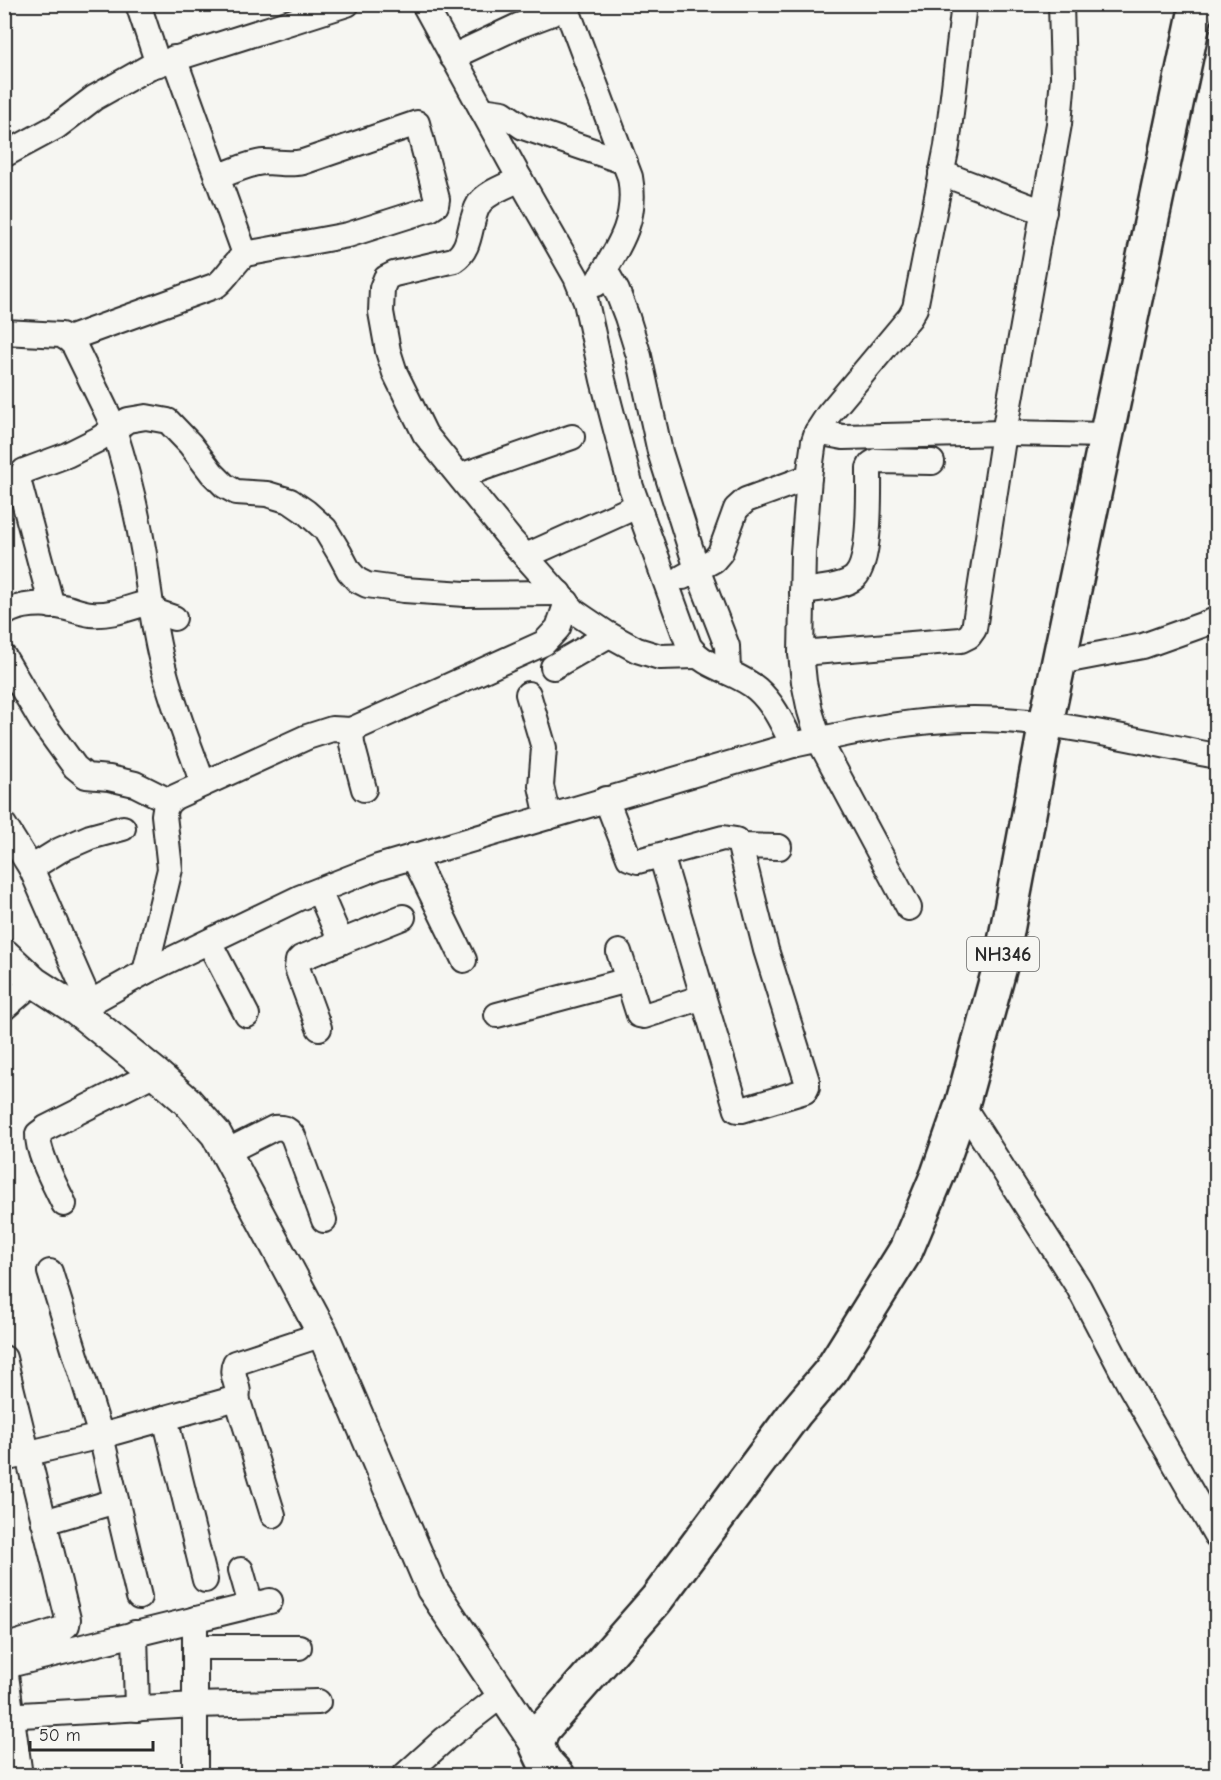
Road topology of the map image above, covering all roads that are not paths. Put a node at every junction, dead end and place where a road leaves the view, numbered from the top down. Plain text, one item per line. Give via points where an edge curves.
1 (138, 4) edge
2 (347, 4) edge
3 (424, 4) edge
4 (964, 4) edge
5 (1061, 4) edge
6 (1197, 4) edge
7 (565, 6) edge
8 (452, 57) junction
9 (166, 61) junction
10 (482, 110) junction
11 (4, 155) edge
12 (625, 162) junction
13 (941, 173) junction
14 (217, 177) junction
15 (520, 180) junction
16 (1044, 212) junction
17 (245, 254) junction
18 (605, 270) junction
19 (586, 302) junction
20 (4, 332) edge
21 (68, 339) junction
22 (115, 429) junction
23 (817, 432) junction
24 (1004, 433) junction
25 (1107, 435) junction
26 (572, 437) dead end
27 (932, 462) dead end
28 (460, 476) junction
29 (808, 477) junction
30 (637, 506) junction
31 (526, 556) junction
32 (698, 569) junction
33 (666, 586) junction
34 (802, 591) junction
35 (563, 598) junction
36 (52, 606) junction
37 (150, 606) junction
38 (4, 614) edge
39 (174, 618) dead end
40 (1216, 620) edge
41 (609, 635) junction
42 (801, 653) junction
43 (696, 656) junction
44 (4, 657) edge
45 (1059, 662) junction
46 (553, 667) dead end
47 (728, 671) junction
48 (528, 694) dead end
49 (1046, 723) junction
50 (351, 730) junction
51 (819, 740) junction
52 (793, 745) junction
53 (1216, 756) edge
54 (203, 784) junction
55 (364, 789) dead end
56 (606, 800) junction
57 (169, 801) junction
58 (548, 816) junction
59 (4, 825) edge
60 (123, 828) dead end
61 (740, 846) junction
62 (779, 847) dead end
63 (661, 855) junction
64 (413, 856) junction
65 (31, 868) junction
66 (318, 891) junction
67 (909, 908) dead end
68 (403, 917) dead end
69 (209, 942) junction
70 (341, 942) junction
71 (619, 952) dead end
72 (4, 954) edge
73 (464, 960) dead end
74 (145, 972) junction
75 (628, 980) junction
76 (34, 982) junction
77 (703, 997) junction
78 (83, 1006) junction
79 (4, 1008) edge
80 (247, 1015) dead end
81 (497, 1015) dead end
82 (319, 1028) dead end
83 (155, 1073) junction
84 (962, 1105) junction
85 (226, 1152) junction
86 (64, 1204) dead end
87 (324, 1220) dead end
88 (50, 1272) dead end
89 (323, 1334) junction
90 (4, 1358) edge
91 (237, 1398) junction
92 (10, 1401) edge
93 (165, 1418) junction
94 (101, 1436) junction
95 (16, 1456) edge
96 (116, 1501) junction
97 (273, 1515) dead end
98 (44, 1522) junction
99 (1216, 1535) edge
100 (241, 1570) dead end
101 (205, 1580) dead end
102 (139, 1597) dead end
103 (195, 1619) junction
104 (135, 1633) junction
105 (4, 1647) edge
106 (195, 1647) junction
107 (299, 1647) dead end
108 (503, 1694) junction
109 (318, 1702) dead end
110 (195, 1705) junction
111 (137, 1709) junction
112 (8, 1716) edge
113 (537, 1746) junction
114 (20, 1776) edge
115 (195, 1776) edge
116 (404, 1776) edge
117 (558, 1776) edge

1 - 9 street
2 - 9 street
3 - 8 street
4 - 13 street
5 - 16 street via 1063,77
6 - 25 highway, NH346
7 - 8 street
7 - 12 street
8 - 10 street
9 - 11 street via 125,80 56,127
9 - 14 street
10 - 12 street via 503,113 523,127
10 - 15 street
12 - 18 street via 633,194 631,214 625,236
13 - 16 street
13 - 23 street via 910,317
14 - 17 street
14 - 17 street via 262,162 303,162 417,123 436,205 348,235
15 - 19 street via 576,277
15 - 28 street via 488,195 479,204 466,247 459,257 394,274 382,288 381,312 395,373 425,434
16 - 24 street
17 - 21 street via 217,285
18 - 19 street
18 - 32 street via 627,317 660,452
19 - 30 street
20 - 21 street via 61,334
21 - 22 street
22 - 35 street via 128,420 146,417 168,421 225,486 236,492 267,494 290,501 306,512 325,530 349,571 367,585
22 - 36 street via 20,476
22 - 37 street via 130,482
23 - 24 street via 843,437
23 - 29 street
24 - 25 street
24 - 42 street via 974,629 969,636 961,640
25 - 45 highway, NH346
26 - 28 street
27 - 34 street via 871,464 862,566 846,583
28 - 31 street
29 - 32 street via 746,501 736,509 720,553
29 - 34 street
30 - 31 street
30 - 33 street
31 - 35 street
32 - 33 street
32 - 47 street via 727,646
33 - 43 street
34 - 42 street
35 - 41 street via 575,612
35 - 50 street via 558,627 544,643
36 - 37 street via 90,614
36 - 38 street via 33,604
37 - 39 street
37 - 54 street via 168,686
40 - 45 street via 1143,646
41 - 43 street via 660,657
41 - 46 street
42 - 51 street
43 - 47 street
44 - 57 street via 41,720 75,767 86,776 135,784
45 - 49 highway, NH346
47 - 52 street via 757,688 777,713
48 - 58 street via 544,748 541,786
49 - 51 street via 946,720
49 - 53 street
49 - 84 highway, NH346 via 1001,963
50 - 54 street via 332,729 308,736
50 - 55 street
51 - 52 street
51 - 67 street
52 - 56 street
54 - 57 street
56 - 58 street
56 - 63 street via 629,858 638,861
57 - 74 street via 164,815 170,869
58 - 64 street
59 - 65 street
60 - 65 street via 60,850
61 - 62 street
61 - 63 street via 736,840 723,838
61 - 77 street via 766,950 807,1081 805,1091 737,1110
63 - 77 street
64 - 66 street
64 - 73 street
65 - 78 street
66 - 69 street
66 - 70 street
68 - 70 street
69 - 74 street
69 - 80 street
70 - 82 street via 298,961 297,968
71 - 75 street
72 - 76 main road
74 - 78 street
75 - 77 street via 642,1017
75 - 81 street
76 - 78 main road
76 - 79 street
78 - 83 main road
83 - 85 main road via 202,1117
83 - 86 street via 38,1134 41,1153
84 - 99 street via 1078,1288
84 - 113 highway, NH346 via 906,1250 830,1372 656,1600 542,1730
85 - 87 street via 274,1128 288,1129
85 - 89 main road
88 - 94 street
89 - 91 street via 235,1363 232,1369
89 - 108 main road via 432,1589
90 - 92 street
91 - 93 street
91 - 97 street
92 - 95 street
93 - 94 street
93 - 101 street
94 - 95 street
94 - 96 street
95 - 98 street
96 - 98 street
96 - 102 street
98 - 105 street via 67,1625
100 - 103 street via 260,1603
103 - 104 street
103 - 106 street
104 - 111 street
104 - 112 street via 42,1663 13,1664 7,1670
106 - 107 street
106 - 110 street
108 - 113 main road
108 - 116 street
109 - 110 street
110 - 111 street
110 - 115 street
111 - 112 street
112 - 114 street
113 - 117 highway

